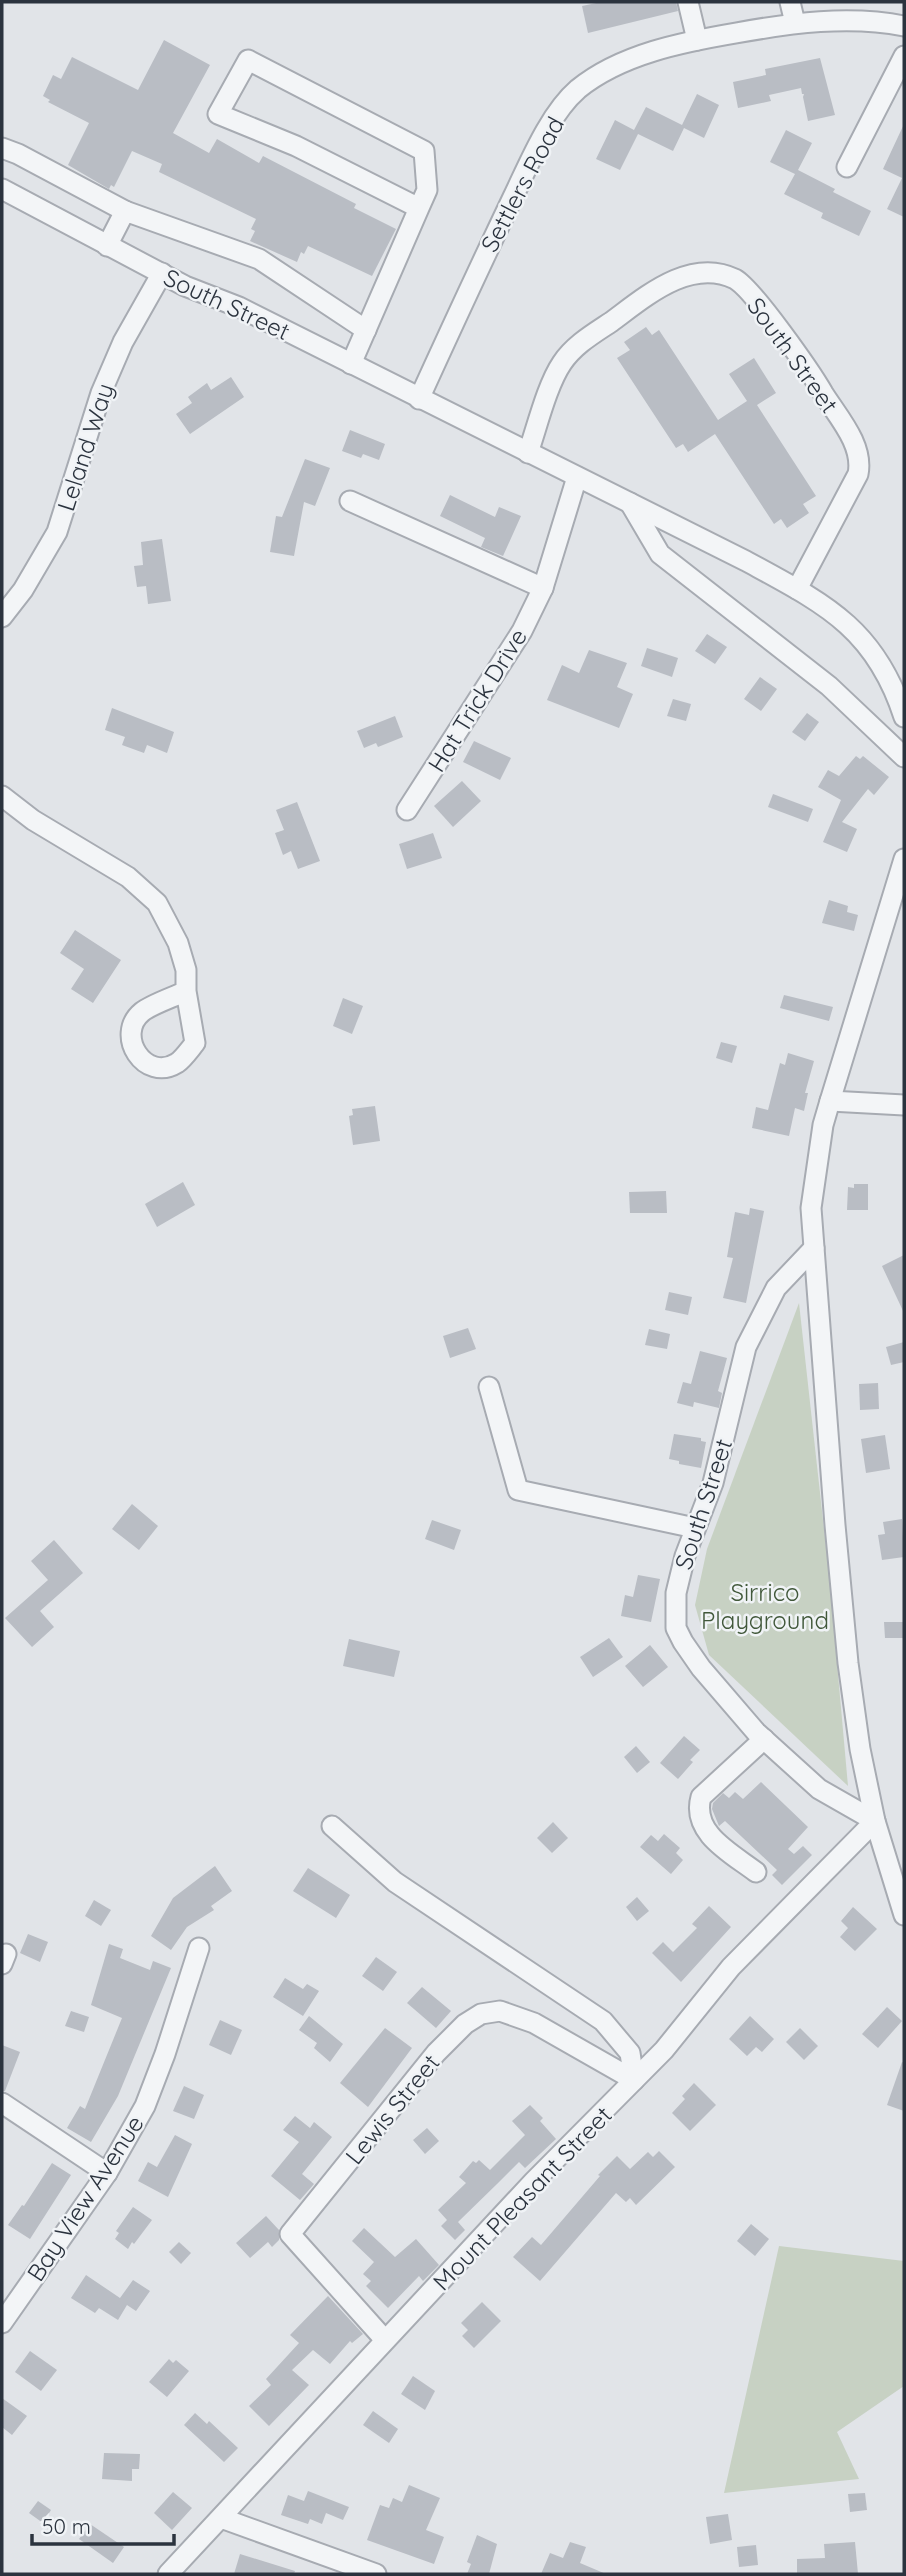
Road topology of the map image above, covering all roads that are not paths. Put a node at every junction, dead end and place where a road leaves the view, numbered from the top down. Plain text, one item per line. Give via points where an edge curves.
1 (688, 2) edge
2 (790, 2) edge
3 (795, 23) junction
4 (904, 26) edge
5 (697, 40) junction
6 (904, 57) edge
7 (2, 148) edge
8 (847, 167) dead end
9 (2, 189) edge
10 (419, 208) junction
11 (125, 211) junction
12 (107, 246) junction
13 (162, 273) junction
14 (366, 330) junction
15 (351, 364) junction
16 (419, 399) junction
17 (528, 453) junction
18 (577, 477) junction
19 (350, 501) dead end
20 (630, 503) junction
21 (543, 587) junction
22 (797, 589) junction
23 (2, 617) edge
24 (904, 717) edge
25 (904, 757) edge
26 (2, 796) edge
27 (407, 810) dead end
28 (904, 859) edge
29 (899, 893) edge
30 (186, 990) dead end
31 (830, 1101) junction
32 (904, 1105) edge
33 (814, 1248) junction
34 (489, 1387) dead end
35 (695, 1528) junction
36 (764, 1739) junction
37 (875, 1821) junction
38 (332, 1826) dead end
39 (756, 1872) dead end
40 (904, 1915) edge
41 (199, 1948) dead end
42 (634, 2080) junction
43 (2, 2103) edge
44 (107, 2173) junction
45 (2, 2323) edge
46 (385, 2340) junction
47 (221, 2518) junction
48 (168, 2574) edge
49 (376, 2574) edge

1 - 5 street
2 - 3 street
3 - 4 street, Settlers Road
3 - 5 street, Settlers Road
5 - 16 street, Settlers Road via 609,70 577,90 562,107 532,157
6 - 8 street
7 - 11 street
9 - 12 street, South Street
10 - 10 street via 427,190 424,151 248,60 218,114 296,146
10 - 14 street
11 - 12 street
11 - 14 street via 259,259
12 - 13 street, South Street
13 - 15 street, South Street
13 - 23 street, Leland Way via 101,393 57,532
14 - 15 street
15 - 16 street, South Street
16 - 17 street, South Street
17 - 18 street, South Street
17 - 22 street, South Street via 555,377 577,345 659,287 685,276 709,273 738,281 809,369 859,456 858,474
18 - 20 street, South Street
18 - 21 street, Hat Trick Drive
19 - 21 street
20 - 22 street, South Street
20 - 25 street via 660,554 829,686
21 - 27 street, Hat Trick Drive via 522,631
22 - 24 street, South Street via 835,612 870,649 895,691
26 - 30 street via 128,877 157,903 178,943
28 - 29 street
29 - 31 street
31 - 32 street
31 - 33 street via 811,1208
33 - 35 street, South Street via 776,1287 746,1348 713,1483
33 - 37 street via 848,1663
34 - 35 street via 518,1490
35 - 36 street, South Street via 676,1593 676,1628 701,1668
36 - 37 street, South Street via 819,1789
36 - 39 street via 701,1797 697,1810 710,1835
37 - 40 street
37 - 42 street, Mount Pleasant Street via 731,1967
38 - 42 street via 395,1882 603,2021 630,2053
41 - 44 street, Bay View Avenue via 145,2106
42 - 46 street, Mount Pleasant Street
42 - 46 street, Lewis Street via 534,2024 500,2011 475,2016 436,2053 290,2234
43 - 44 street
44 - 45 street, Bay View Avenue
46 - 47 street, Mount Pleasant Street
47 - 48 street, Mount Pleasant Street
47 - 49 street

